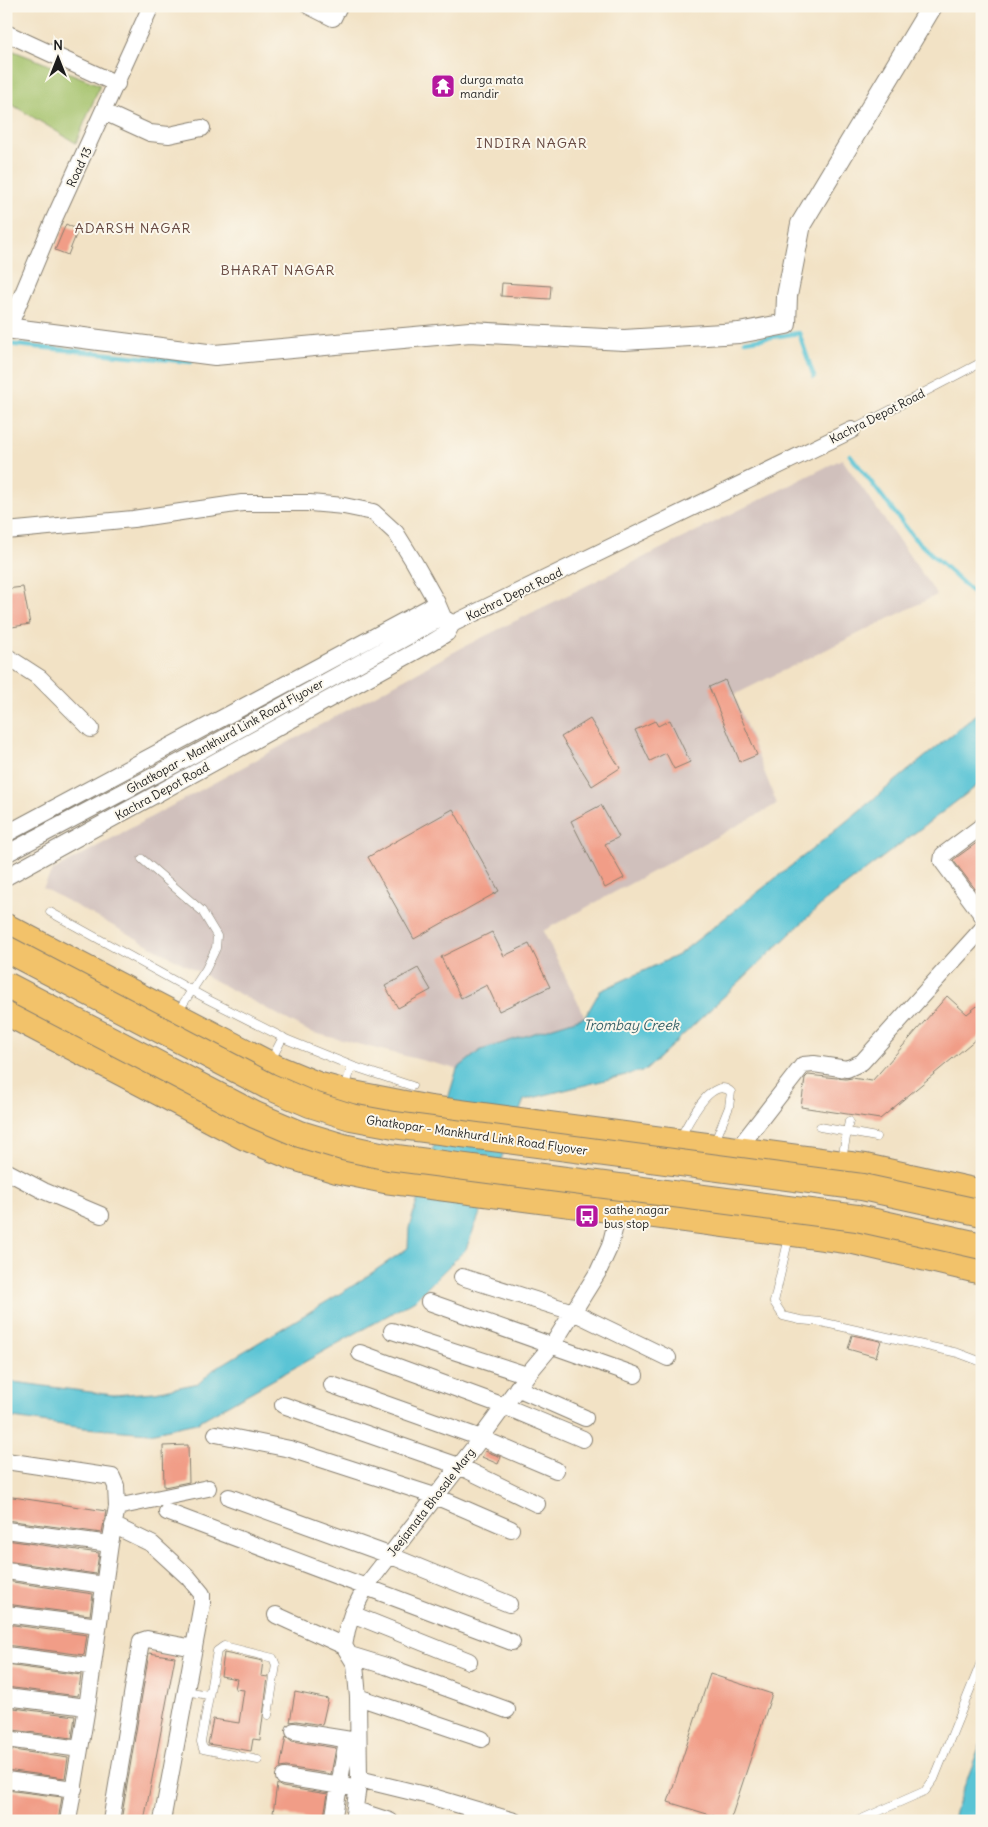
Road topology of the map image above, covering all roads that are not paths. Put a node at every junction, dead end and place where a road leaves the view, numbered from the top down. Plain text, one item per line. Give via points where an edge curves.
1 (152, 6) edge
2 (310, 6) edge
3 (932, 6) edge
4 (336, 12) edge
5 (6, 33) edge
6 (117, 84) junction
7 (104, 112) junction
8 (202, 128) dead end
9 (7, 328) edge
10 (982, 362) edge
11 (852, 430) joint
12 (6, 531) edge
13 (444, 615) junction
14 (6, 656) edge
15 (91, 729) dead end
16 (982, 826) edge
17 (6, 834) edge
18 (6, 854) edge
19 (142, 858) dead end
20 (6, 877) edge
21 (50, 912) dead end
22 (982, 915) edge
23 (6, 927) edge
24 (982, 929) edge
25 (6, 949) edge
26 (6, 985) edge
27 (192, 990) junction
28 (6, 1012) edge
29 (176, 1015) junction
30 (283, 1037) junction
31 (269, 1064) junction
32 (352, 1066) junction
33 (412, 1086) dead end
34 (343, 1092) junction
35 (849, 1121) dead end
36 (820, 1127) dead end
37 (847, 1131) junction
38 (876, 1136) dead end
39 (677, 1142) junction
40 (725, 1148) junction
41 (853, 1165) junction
42 (6, 1171) edge
43 (982, 1192) edge
44 (619, 1210) junction
45 (982, 1213) edge
46 (100, 1215) dead end
47 (790, 1233) junction
48 (854, 1241) junction
49 (982, 1246) edge
50 (982, 1271) edge
51 (462, 1277) dead end
52 (429, 1302) dead end
53 (573, 1312) junction
54 (392, 1331) dead end
55 (553, 1344) junction
56 (360, 1353) dead end
57 (668, 1358) dead end
58 (982, 1362) edge
59 (527, 1375) junction
60 (635, 1375) dead end
61 (332, 1385) dead end
62 (517, 1388) junction
63 (283, 1405) dead end
64 (504, 1406) junction
65 (585, 1418) dead end
66 (216, 1434) dead end
67 (481, 1438) junction
68 (583, 1439) dead end
69 (6, 1462) edge
70 (459, 1466) junction
71 (556, 1470) dead end
72 (208, 1488) dead end
73 (436, 1496) junction
74 (229, 1497) dead end
75 (537, 1504) dead end
76 (117, 1507) junction
77 (167, 1512) dead end
78 (113, 1525) junction
79 (511, 1529) dead end
80 (6, 1530) edge
81 (110, 1544) junction
82 (390, 1555) junction
83 (6, 1571) edge
84 (104, 1585) junction
85 (366, 1586) junction
86 (509, 1604) dead end
87 (6, 1614) edge
88 (352, 1614) junction
89 (276, 1615) dead end
90 (91, 1625) dead end
91 (512, 1642) dead end
92 (194, 1648) junction
93 (347, 1650) junction
94 (6, 1654) edge
95 (982, 1660) edge
96 (468, 1661) dead end
97 (88, 1666) dead end
98 (186, 1691) junction
99 (208, 1695) junction
100 (6, 1697) edge
101 (358, 1697) junction
102 (87, 1707) junction
103 (507, 1710) dead end
104 (268, 1715) dead end
105 (294, 1731) dead end
106 (6, 1739) edge
107 (482, 1739) dead end
108 (353, 1741) junction
109 (80, 1749) junction
110 (258, 1760) dead end
111 (284, 1777) dead end
112 (6, 1780) edge
113 (358, 1784) junction
114 (339, 1786) junction
115 (74, 1789) junction
116 (354, 1815) edge
117 (68, 1821) edge
118 (111, 1821) edge
119 (162, 1821) edge
120 (333, 1821) edge
121 (390, 1821) edge
122 (514, 1821) edge
123 (857, 1821) edge

1 - 6 street, Road 13
2 - 4 street
3 - 9 street via 801,224 787,296 786,324 739,334 624,340 470,332 215,355
5 - 6 street
6 - 7 street, Road 13
7 - 8 street via 150,133 170,135
7 - 9 street, Road 13
10 - 11 lane, Kachra Depot Road
11 - 13 street, Kachra Depot Road
12 - 13 street via 133,519 242,503 344,506 373,512 396,533
13 - 17 street
13 - 18 street, Ghatkopar - Mankhurd Link Road Flyover via 193,755
13 - 20 street, Kachra Depot Road via 447,633 429,644
14 - 15 street via 40,678
16 - 22 street via 943,855 942,861
19 - 27 lane via 202,911 217,936 216,948
21 - 27 lane
23 - 29 highway
24 - 40 street via 862,1062 847,1069 803,1065
25 - 45 highway, Ghatkopar - Mankhurd Link Road Flyover, bridge via 268,1086 350,1116 394,1125 862,1187
26 - 49 highway, bridge via 255,1115 343,1147 389,1156 857,1218
27 - 29 lane
27 - 30 lane
28 - 44 highway via 246,1137 292,1156 385,1180
29 - 31 highway
30 - 31 lane
30 - 32 lane
31 - 34 highway via 317,1085
32 - 33 lane
32 - 34 lane
34 - 39 highway via 430,1109
35 - 37 lane
36 - 37 lane
37 - 38 lane
37 - 41 lane
39 - 40 highway
39 - 40 lane via 708,1094 716,1088 726,1088 731,1092
40 - 41 highway
41 - 43 highway
41 - 48 highway
42 - 46 street
44 - 47 highway
44 - 53 street, Jeejamata Bhosale Marg via 610,1246
47 - 48 highway
47 - 58 lane via 774,1302 782,1316 958,1353
48 - 50 highway
51 - 53 street
52 - 55 street
53 - 55 street, Jeejamata Bhosale Marg
53 - 57 street
54 - 59 street
55 - 59 street, Jeejamata Bhosale Marg
55 - 60 street
56 - 64 street
59 - 62 street, Jeejamata Bhosale Marg
61 - 67 street
62 - 64 street, Jeejamata Bhosale Marg
62 - 65 street
63 - 70 street
64 - 67 street, Jeejamata Bhosale Marg
64 - 68 street
66 - 73 street via 290,1449
67 - 70 street, Jeejamata Bhosale Marg
67 - 71 street
69 - 76 street via 112,1477
70 - 73 street, Jeejamata Bhosale Marg
70 - 75 street
72 - 76 street
73 - 79 street
73 - 82 street, Jeejamata Bhosale Marg
74 - 82 street
76 - 78 street
77 - 85 street
78 - 81 street
78 - 92 street via 152,1544 188,1576 202,1594
80 - 81 street
81 - 84 street
82 - 85 street, Jeejamata Bhosale Marg
82 - 86 street
83 - 84 street
84 - 102 street
85 - 88 street, Jeejamata Bhosale Marg
85 - 91 street
87 - 90 street
88 - 93 street, Jeejamata Bhosale Marg via 346,1630
88 - 96 street
89 - 93 street
92 - 98 street
92 - 118 street via 148,1639 141,1641
93 - 101 street, Jeejamata Bhosale Marg via 355,1664
93 - 103 street
94 - 97 street
95 - 123 lane via 934,1778 925,1791
98 - 99 lane
98 - 119 street
99 - 104 lane via 217,1650 224,1646 273,1658 276,1665
99 - 110 lane via 201,1742 204,1749
100 - 102 street
101 - 107 street
101 - 108 street, Jeejamata Bhosale Marg
102 - 109 street
105 - 108 street
106 - 109 street
108 - 113 street, Jeejamata Bhosale Marg
108 - 114 street
109 - 115 street
111 - 114 street
112 - 115 street
113 - 114 street
113 - 116 street, Jeejamata Bhosale Marg
113 - 122 street via 433,1797
114 - 120 street
115 - 117 street
116 - 121 street

